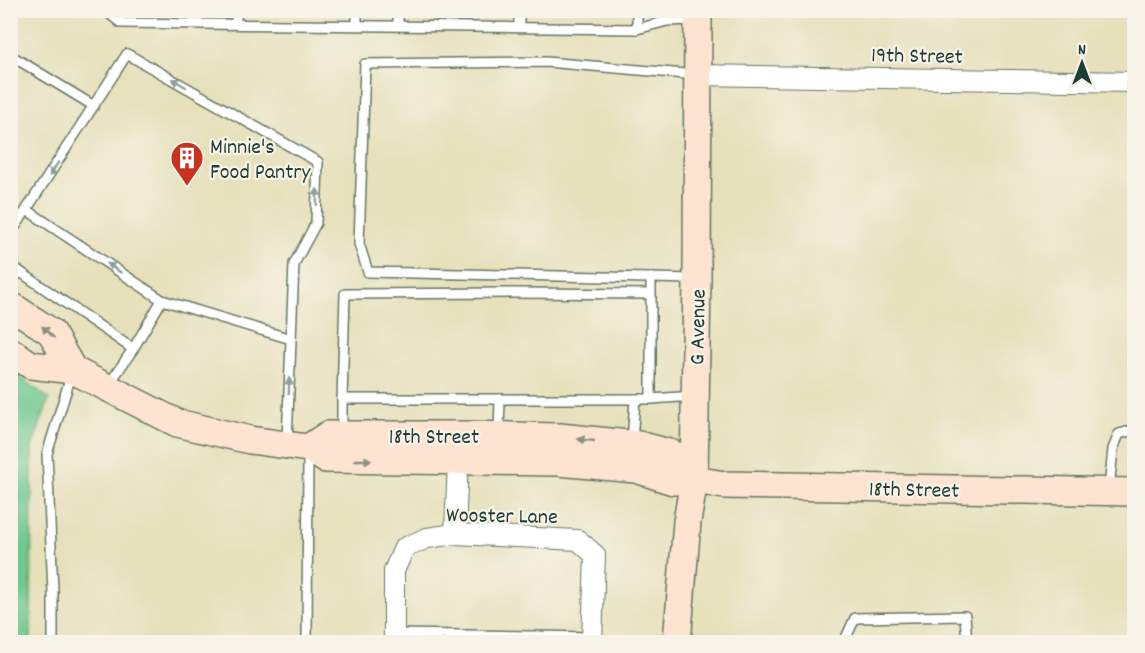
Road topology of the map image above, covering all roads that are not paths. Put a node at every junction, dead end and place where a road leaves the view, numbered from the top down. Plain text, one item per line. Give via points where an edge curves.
1 (111, 10) edge
2 (236, 10) edge
3 (357, 10) edge
4 (398, 10) edge
5 (519, 10) edge
6 (637, 10) edge
7 (698, 15) edge
8 (236, 24) junction
9 (357, 25) junction
10 (398, 25) junction
11 (519, 27) junction
12 (637, 29) junction
13 (10, 55) edge
14 (698, 75) junction
15 (1134, 82) edge
16 (94, 106) junction
17 (27, 210) junction
18 (10, 235) edge
19 (10, 265) edge
20 (651, 278) junction
21 (697, 279) junction
22 (651, 294) junction
23 (162, 300) junction
24 (10, 305) edge
25 (291, 339) junction
26 (133, 349) junction
27 (10, 351) edge
28 (73, 370) junction
29 (107, 387) junction
30 (695, 396) junction
31 (342, 399) junction
32 (500, 399) junction
33 (635, 399) junction
34 (651, 399) junction
35 (1134, 430) edge
36 (342, 435) junction
37 (499, 436) junction
38 (632, 444) junction
39 (298, 446) junction
40 (458, 460) junction
41 (694, 480) junction
42 (1122, 492) edge
43 (455, 534) junction
44 (394, 638) edge
45 (485, 639) edge
46 (592, 640) edge
47 (53, 642) edge
48 (307, 642) edge
49 (678, 642) edge
50 (844, 642) edge
51 (967, 642) edge

1 - 8 lane via 111,15 121,23
2 - 8 lane
3 - 9 lane
4 - 10 lane
5 - 11 lane
6 - 12 lane
7 - 12 lane
7 - 14 street, G Avenue
8 - 9 lane
9 - 10 lane
10 - 11 lane
11 - 12 lane
13 - 16 lane
14 - 15 street, 19th Street
14 - 20 lane via 546,62 365,64 359,244 368,272
14 - 21 street, G Avenue
16 -> 17 lane
25 -> 16 lane via 294,264 316,223 318,162 127,54
17 - 18 lane
23 -> 17 lane
19 - 26 lane
20 - 21 lane
20 - 22 lane
21 - 30 street, G Avenue
22 - 31 lane via 345,294
22 - 34 lane
23 - 25 lane
23 - 26 lane
28 -> 24 street via 51,332
39 -> 25 lane
26 - 29 lane
27 - 28 street, 18th Street via 31,365
28 - 29 street, 18th Street
28 - 47 lane via 46,454
29 - 39 street, 18th Street via 177,423 250,440
30 - 34 lane
30 - 41 street, G Avenue
31 - 32 lane
31 - 36 lane
32 - 33 lane
32 - 37 lane
33 - 34 lane
33 - 38 lane
35 - 42 lane via 1119,434 1113,449
36 - 37 street, 18th Street
36 - 39 street, 18th Street via 328,435
38 -> 37 street, 18th Street
38 - 41 street, 18th Street via 673,454
39 -> 40 street, 18th Street via 325,459
39 - 48 lane
40 - 41 street, 18th Street via 558,462 636,469 673,481
40 - 43 street
41 - 42 street, 18th Street via 724,485
41 - 49 street, G Avenue
43 - 44 street, Wooster Lane via 427,538 404,548 394,571
43 - 46 street, Wooster Lane via 578,540 595,555
44 - 45 lane
45 - 46 lane
50 - 51 lane via 855,618 965,616

